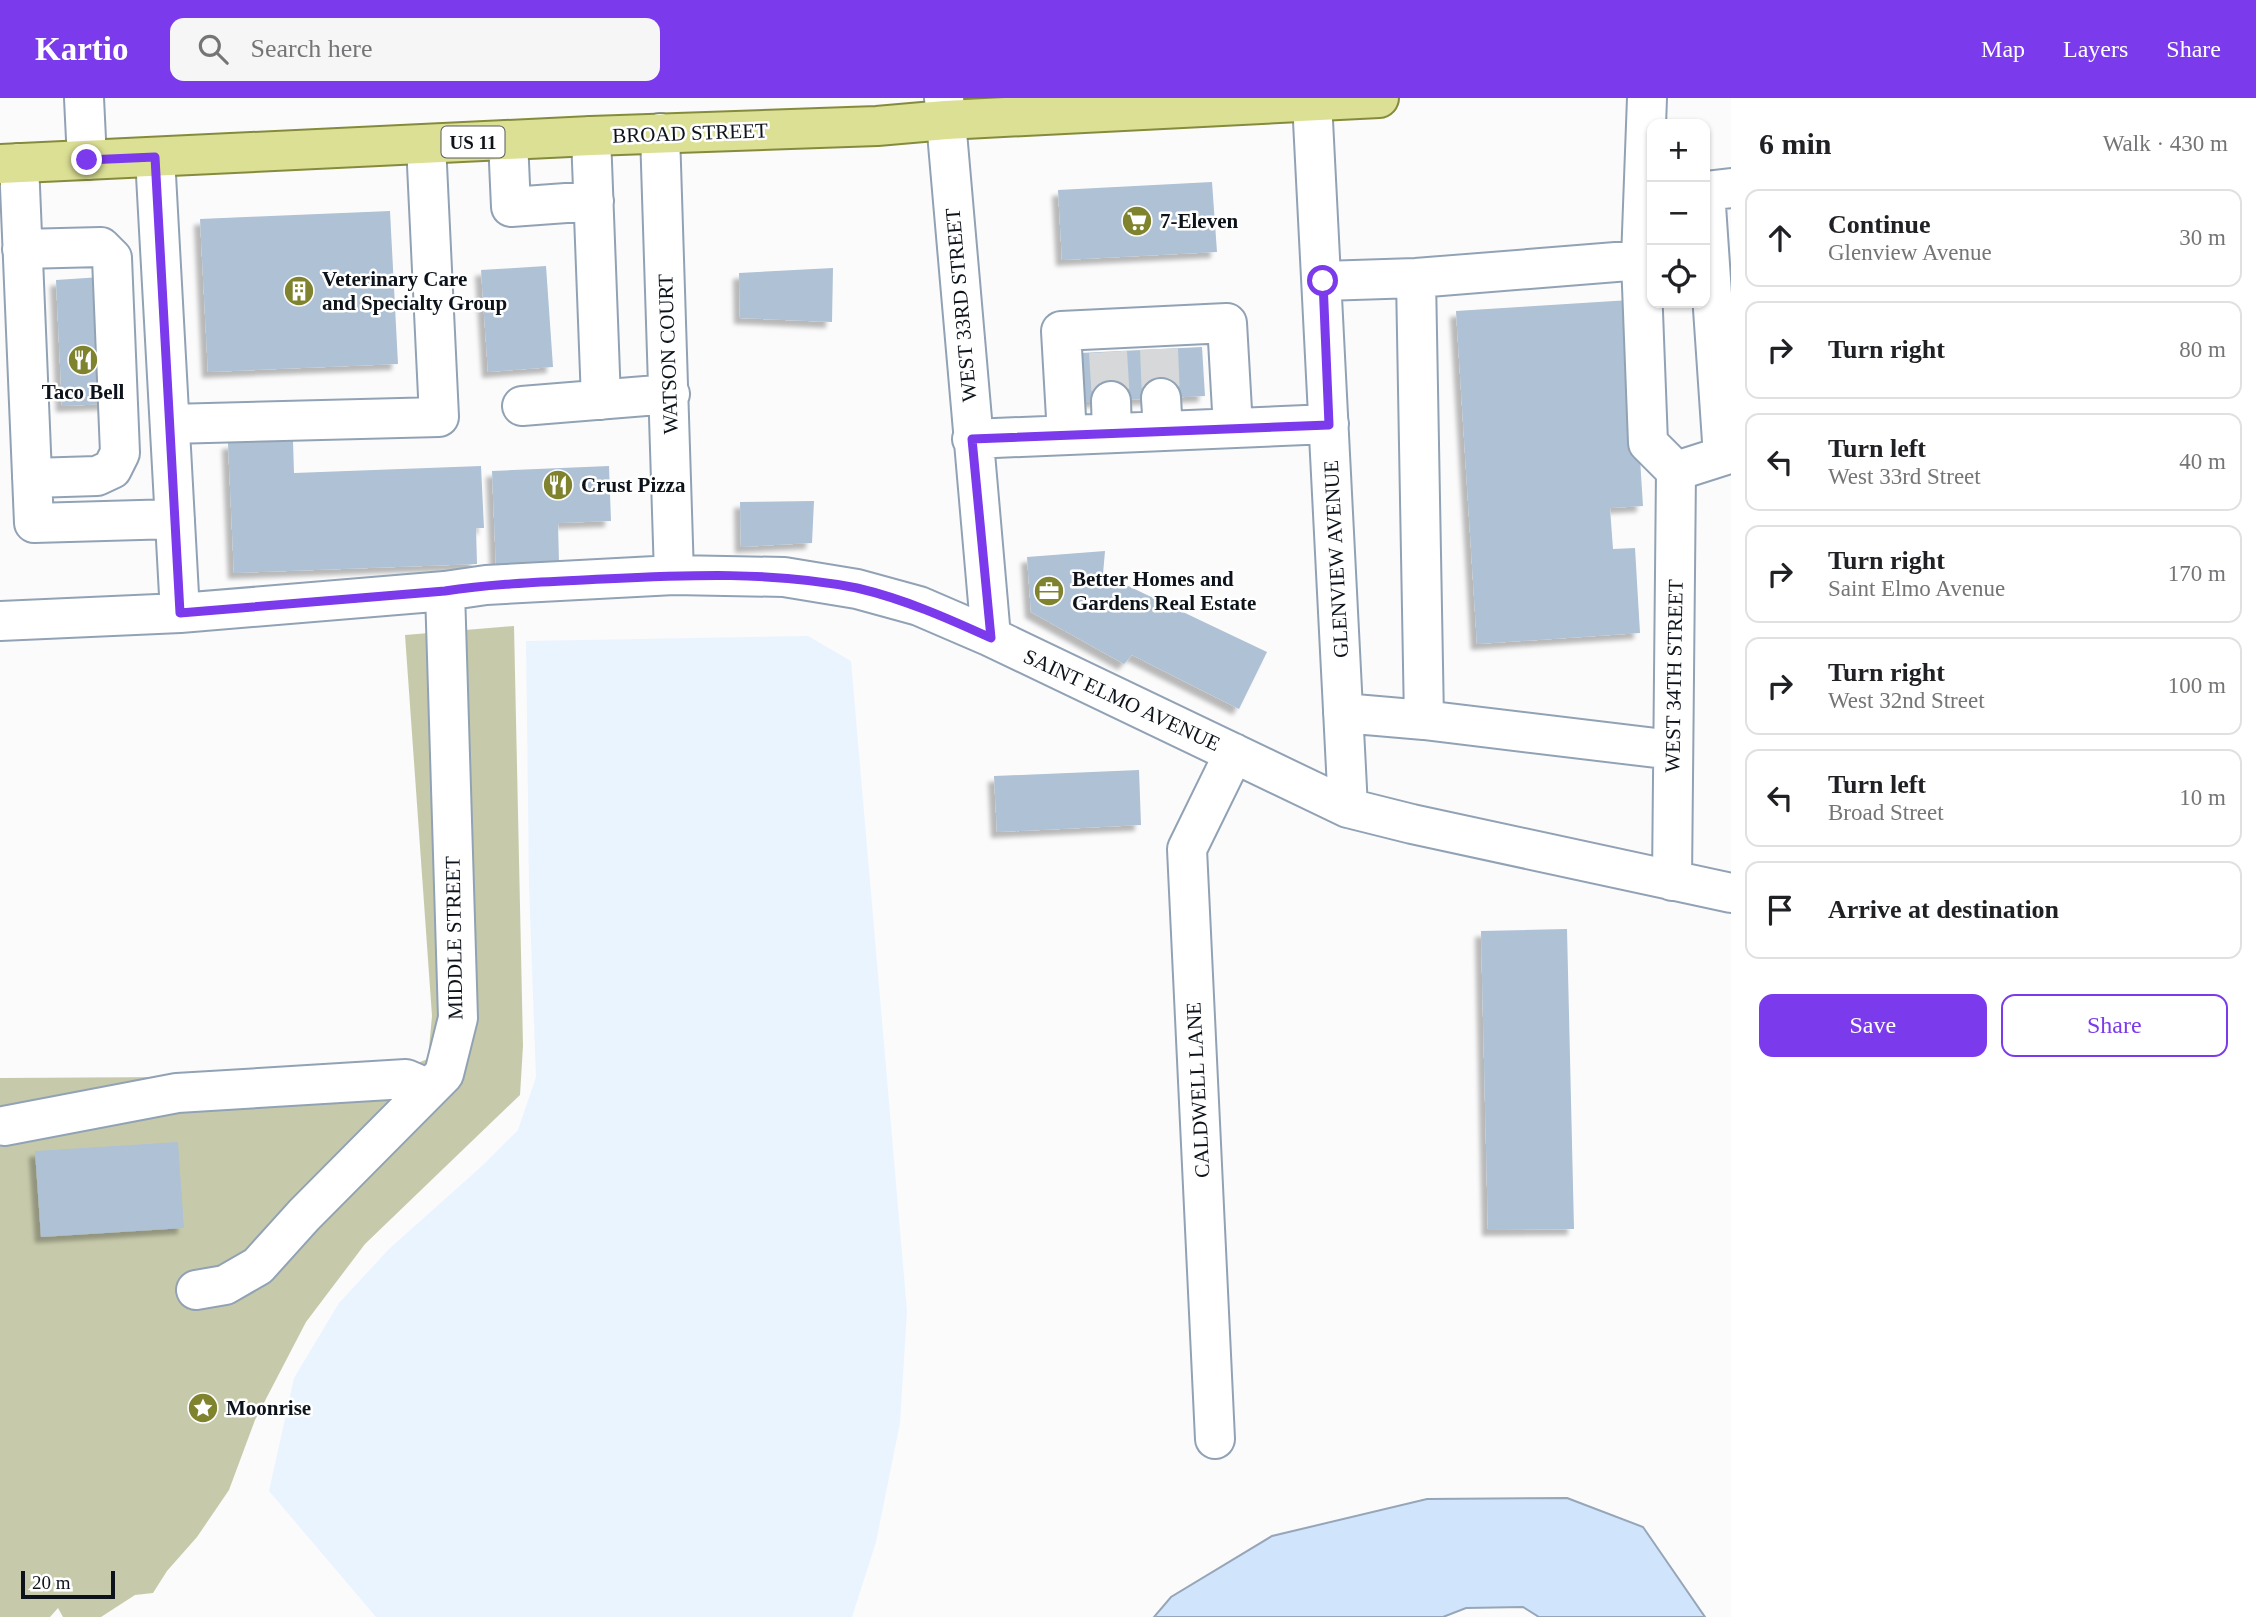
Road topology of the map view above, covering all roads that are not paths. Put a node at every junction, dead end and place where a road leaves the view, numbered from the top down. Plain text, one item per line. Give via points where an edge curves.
1 (84, 98) edge
2 (1379, 98) edge
3 (1647, 98) edge
4 (1242, 101) edge
5 (1312, 101) junction
6 (945, 109) edge
7 (1647, 119) edge
8 (660, 133) junction
9 (591, 136) junction
10 (508, 141) junction
11 (426, 144) junction
12 (155, 157) junction
13 (87, 160) junction
14 (9, 164) edge
15 (1648, 182) edge
16 (1731, 188) edge
17 (1710, 190) edge
18 (594, 201) junction
19 (1709, 245) edge
20 (22, 249) junction
21 (1641, 261) junction
22 (1416, 278) junction
23 (1323, 281) junction
24 (670, 394) junction
25 (601, 400) junction
26 (522, 407) dead end
27 (170, 425) junction
28 (1329, 425) junction
29 (1233, 428) junction
30 (1067, 435) junction
31 (972, 439) junction
32 (1676, 471) junction
33 (32, 478) junction
34 (175, 519) junction
35 (674, 575) junction
36 (445, 591) junction
37 (180, 613) junction
38 (0, 621) edge
39 (991, 638) junction
40 (1343, 713) junction
41 (1424, 720) junction
42 (1673, 750) junction
43 (1234, 753) junction
44 (1348, 808) junction
45 (1672, 881) junction
46 (1731, 893) edge
47 (429, 1089) junction
48 (4, 1126) dead end
49 (196, 1290) dead end
50 (1215, 1439) dead end

1 - 13 street
2 - 5 main road, BROAD STREET / US 11
3 - 7 street
4 - 5 main road, BROAD STREET / US 11
4 - 6 main road, BROAD STREET / US 11
5 - 23 street, GLENVIEW AVENUE
6 - 8 main road, BROAD STREET / US 11 via 877,126
6 - 31 street, WEST 33RD STREET
8 - 9 main road, BROAD STREET / US 11
8 - 24 street, WATSON COURT
9 - 10 main road, BROAD STREET / US 11
9 - 18 street
10 - 11 main road, BROAD STREET / US 11
10 - 18 street via 511,207
11 - 12 main road, BROAD STREET / US 11
11 - 27 street via 439,416
12 - 13 main road, BROAD STREET / US 11
12 - 27 street
13 - 14 main road, BROAD STREET / US 11
14 - 20 street
15 - 21 street
16 - 17 street
18 - 25 street
19 - 32 street via 1723,456
20 - 33 street
20 - 33 street via 101,247 111,258 119,425 120,453 112,469 97,476
21 - 22 street
21 - 32 street via 1647,443
22 - 23 street
22 - 41 street
23 - 28 street, GLENVIEW AVENUE
24 - 25 street
24 - 35 street, WATSON COURT
25 - 26 street
27 - 34 street
28 - 29 street
28 - 40 street, GLENVIEW AVENUE
29 - 30 street via 1162,415 1112,417
29 - 30 street via 1227,323 1158,338 1108,340 1061,331
30 - 31 street
31 - 39 street, WEST 33RD STREET
32 - 42 street, WEST 34TH STREET
33 - 34 street via 34,523
34 - 37 street
35 - 36 street, SAINT ELMO AVENUE
35 - 39 street, SAINT ELMO AVENUE via 784,577 857,589 919,606
36 - 37 street, SAINT ELMO AVENUE
36 - 47 street, MIDDLE STREET via 458,1018 444,1074
37 - 38 street, SAINT ELMO AVENUE
39 - 43 street, SAINT ELMO AVENUE
40 - 41 street
40 - 44 street, GLENVIEW AVENUE
41 - 42 street
42 - 45 street, WEST 34TH STREET
43 - 44 street, SAINT ELMO AVENUE
43 - 50 street, CALDWELL LANE via 1187,849
44 - 45 street, SAINT ELMO AVENUE
45 - 46 street, SAINT ELMO AVENUE
47 - 48 street via 406,1079 177,1093
47 - 49 street, MIDDLE STREET via 258,1266 225,1285

